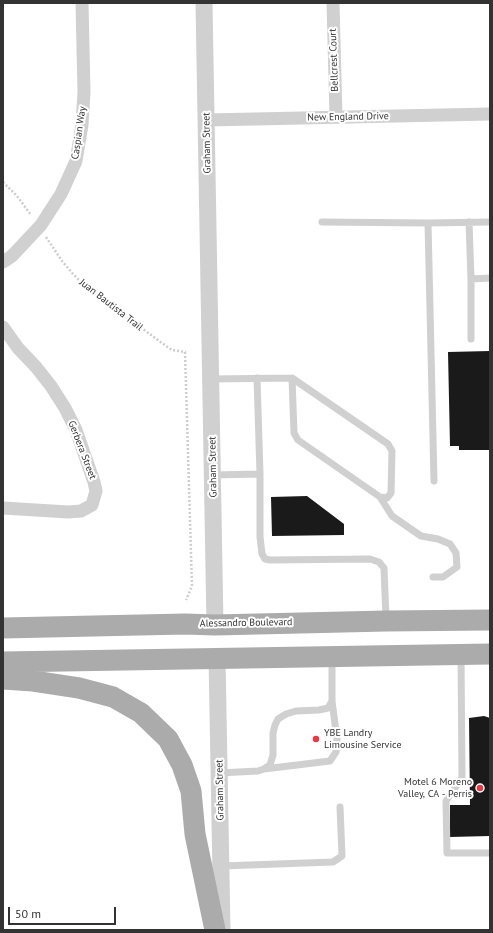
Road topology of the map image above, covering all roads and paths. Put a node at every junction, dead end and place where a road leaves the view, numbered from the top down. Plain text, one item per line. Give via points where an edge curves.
1 (82, 3) edge
2 (204, 3) edge
3 (332, 3) edge
4 (490, 114) edge
5 (336, 117) junction
6 (207, 120) junction
7 (3, 182) edge
8 (31, 214) dead end
9 (322, 222) dead end
10 (469, 222) junction
11 (490, 222) edge
12 (428, 223) junction
13 (50, 241) dead end
14 (3, 262) edge
15 (490, 278) edge
16 (471, 279) junction
17 (3, 327) edge
18 (471, 339) dead end
19 (257, 378) junction
20 (292, 378) junction
21 (211, 379) junction
22 (260, 474) junction
23 (213, 475) junction
24 (434, 481) dead end
25 (380, 497) junction
26 (3, 508) edge
27 (433, 577) dead end
28 (186, 600) dead end
29 (490, 620) edge
30 (386, 621) junction
31 (215, 624) junction
32 (3, 628) edge
33 (461, 654) junction
34 (488, 654) edge
35 (332, 656) junction
36 (217, 658) junction
37 (3, 662) edge
38 (3, 679) edge
39 (332, 701) junction
40 (264, 769) junction
41 (219, 773) junction
42 (340, 807) dead end
43 (490, 853) edge
44 (221, 866) junction
45 (215, 930) edge
46 (222, 930) edge

1 - 14 street, Caspian Way via 84,92 76,161 61,194 41,226
2 - 6 street, Graham Street
3 - 5 street, Bellcrest Court
4 - 5 street, New England Drive
5 - 6 street, New England Drive
6 - 21 street, Graham Street
7 - 8 path
9 - 12 lane
10 - 11 lane
10 - 12 lane
10 - 16 lane
12 - 24 lane
13 - 28 path, Juan Bautista Trail via 62,261 86,287 172,350 185,352 192,586
15 - 16 lane
16 - 18 lane
17 - 26 street, Gerbera Street via 18,348 36,366 65,408 76,430 96,491 92,505 81,511
19 - 20 lane
19 - 21 lane
19 - 22 lane
20 - 25 lane via 294,433 298,440
20 - 25 lane via 391,447 391,493 387,498
21 - 23 street, Graham Street
22 - 23 lane
22 - 30 lane via 260,537 265,559 379,562 384,568
23 - 31 street, Graham Street
25 - 27 lane via 392,516 422,536 450,544 456,553 456,567 443,577
29 - 30 main road, Alessandro Boulevard
30 - 31 main road, Alessandro Boulevard
31 - 32 main road, Alessandro Boulevard
31 - 36 main road, Graham Street
33 - 34 main road
33 - 35 main road
33 - 43 lane via 462,778 446,801 447,853
35 - 36 main road
35 - 39 lane
36 - 37 main road
36 - 41 street, Graham Street
38 - 45 main road via 79,688 113,697 141,713 168,739 182,765 190,791 195,834
39 - 40 lane via 328,708 296,711 278,719 273,733 273,755 270,765
39 - 40 lane via 337,739 336,752 330,761
40 - 41 lane
41 - 44 street, Graham Street
42 - 44 lane via 342,856 333,862
44 - 46 street, Graham Street

